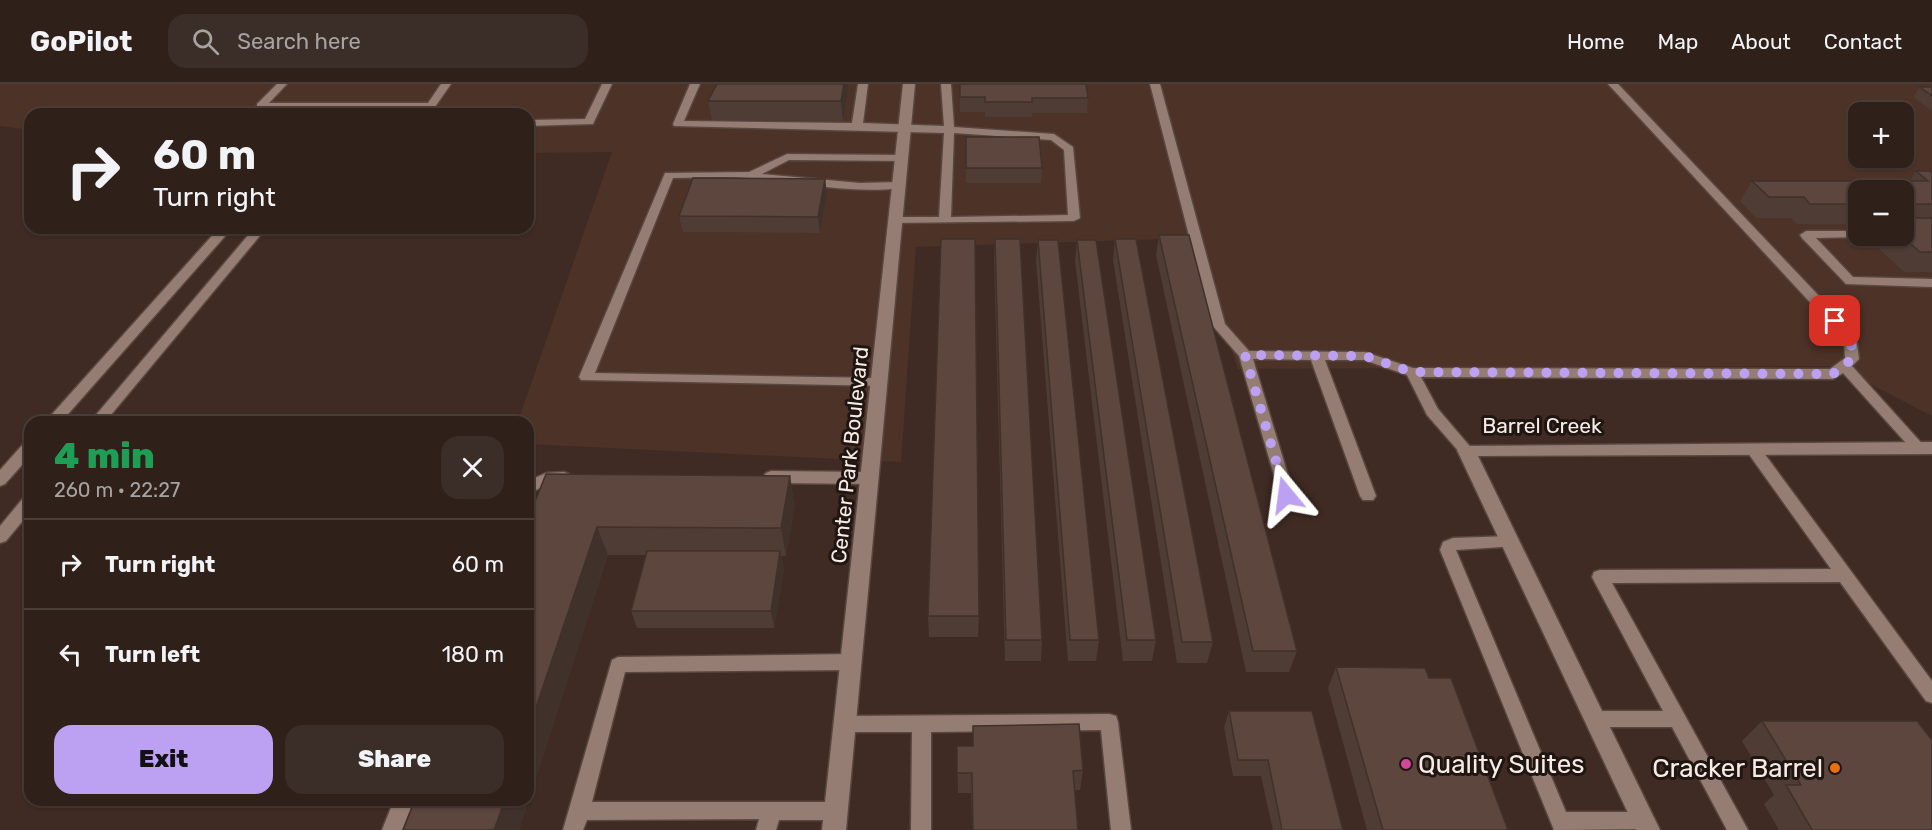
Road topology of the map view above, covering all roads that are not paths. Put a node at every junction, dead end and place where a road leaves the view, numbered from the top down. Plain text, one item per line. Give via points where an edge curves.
1 (282, 84) edge
2 (446, 84) edge
3 (608, 84) edge
4 (695, 84) edge
5 (863, 84) edge
6 (909, 84) edge
7 (946, 84) edge
8 (1155, 84) edge
9 (1613, 84) edge
10 (344, 108) edge
11 (428, 108) edge
12 (534, 123) edge
13 (857, 126) junction
14 (905, 127) junction
15 (949, 129) junction
16 (902, 158) junction
17 (751, 175) junction
18 (899, 184) junction
19 (945, 220) junction
20 (895, 221) junction
21 (221, 234) edge
22 (255, 234) edge
23 (1848, 234) edge
24 (1932, 283) edge
25 (1245, 355) junction
26 (1316, 355) junction
27 (1844, 365) junction
28 (1412, 372) junction
29 (879, 383) junction
30 (57, 416) edge
31 (102, 416) edge
32 (1926, 448) edge
33 (1753, 449) junction
34 (1466, 450) junction
35 (24, 453) edge
36 (578, 477) edge
37 (752, 477) edge
38 (870, 478) junction
39 (0, 480) edge
40 (534, 485) edge
41 (1286, 495) dead end
42 (1368, 496) dead end
43 (24, 508) edge
44 (0, 537) edge
45 (1511, 542) junction
46 (1845, 575) junction
47 (852, 662) junction
48 (1932, 695) edge
49 (1595, 719) junction
50 (1677, 719) junction
51 (846, 724) junction
52 (922, 724) junction
53 (402, 806) edge
54 (771, 810) junction
55 (576, 820) edge
56 (836, 820) edge
57 (1562, 826) edge
58 (1647, 826) edge
59 (392, 830) edge
60 (766, 830) edge
61 (921, 830) edge
62 (1120, 830) edge
63 (1738, 830) edge

1 - 10 lane via 261,106
2 - 11 lane
3 - 12 lane via 588,122
4 - 13 lane via 678,124 683,126
5 - 13 lane
6 - 14 street, Center Park Boulevard
7 - 15 lane
8 - 25 lane via 1219,325
9 - 27 lane via 1851,338 1852,359
13 - 14 lane
14 - 15 lane
14 - 16 street, Center Park Boulevard
15 - 19 lane
15 - 19 lane via 1054,137 1070,149 1074,218
16 - 17 lane via 787,157
16 - 18 street, Center Park Boulevard
17 - 18 lane via 860,186
17 - 29 lane via 669,175 586,377
18 - 20 street, Center Park Boulevard
19 - 20 lane
20 - 29 street, Center Park Boulevard
21 - 30 lane
22 - 31 lane
23 - 24 lane via 1806,235 1850,281
25 - 26 lane
25 - 41 lane
26 - 28 lane via 1365,356
26 - 42 lane
27 - 28 lane via 1833,374
27 - 32 lane
28 - 34 lane via 1432,412
29 - 38 street, Center Park Boulevard
32 - 33 street, Barrel Creek
33 - 34 street, Barrel Creek
33 - 46 lane
34 - 45 street, Barrel Creek
35 - 39 lane
36 - 40 lane via 546,479
37 - 38 lane
38 - 47 street, Center Park Boulevard
43 - 44 lane
45 - 49 street, Barrel Creek
45 - 57 lane via 1453,544 1449,550
46 - 48 lane
46 - 50 lane via 1600,578
47 - 51 street, Center Park Boulevard
47 - 55 lane via 618,665
49 - 50 lane
49 - 58 street, Barrel Creek
50 - 63 lane
51 - 52 lane
51 - 56 street, Center Park Boulevard
52 - 61 lane
52 - 62 lane via 1109,722
53 - 59 lane
54 - 55 lane
54 - 56 lane
54 - 60 lane
57 - 58 lane

